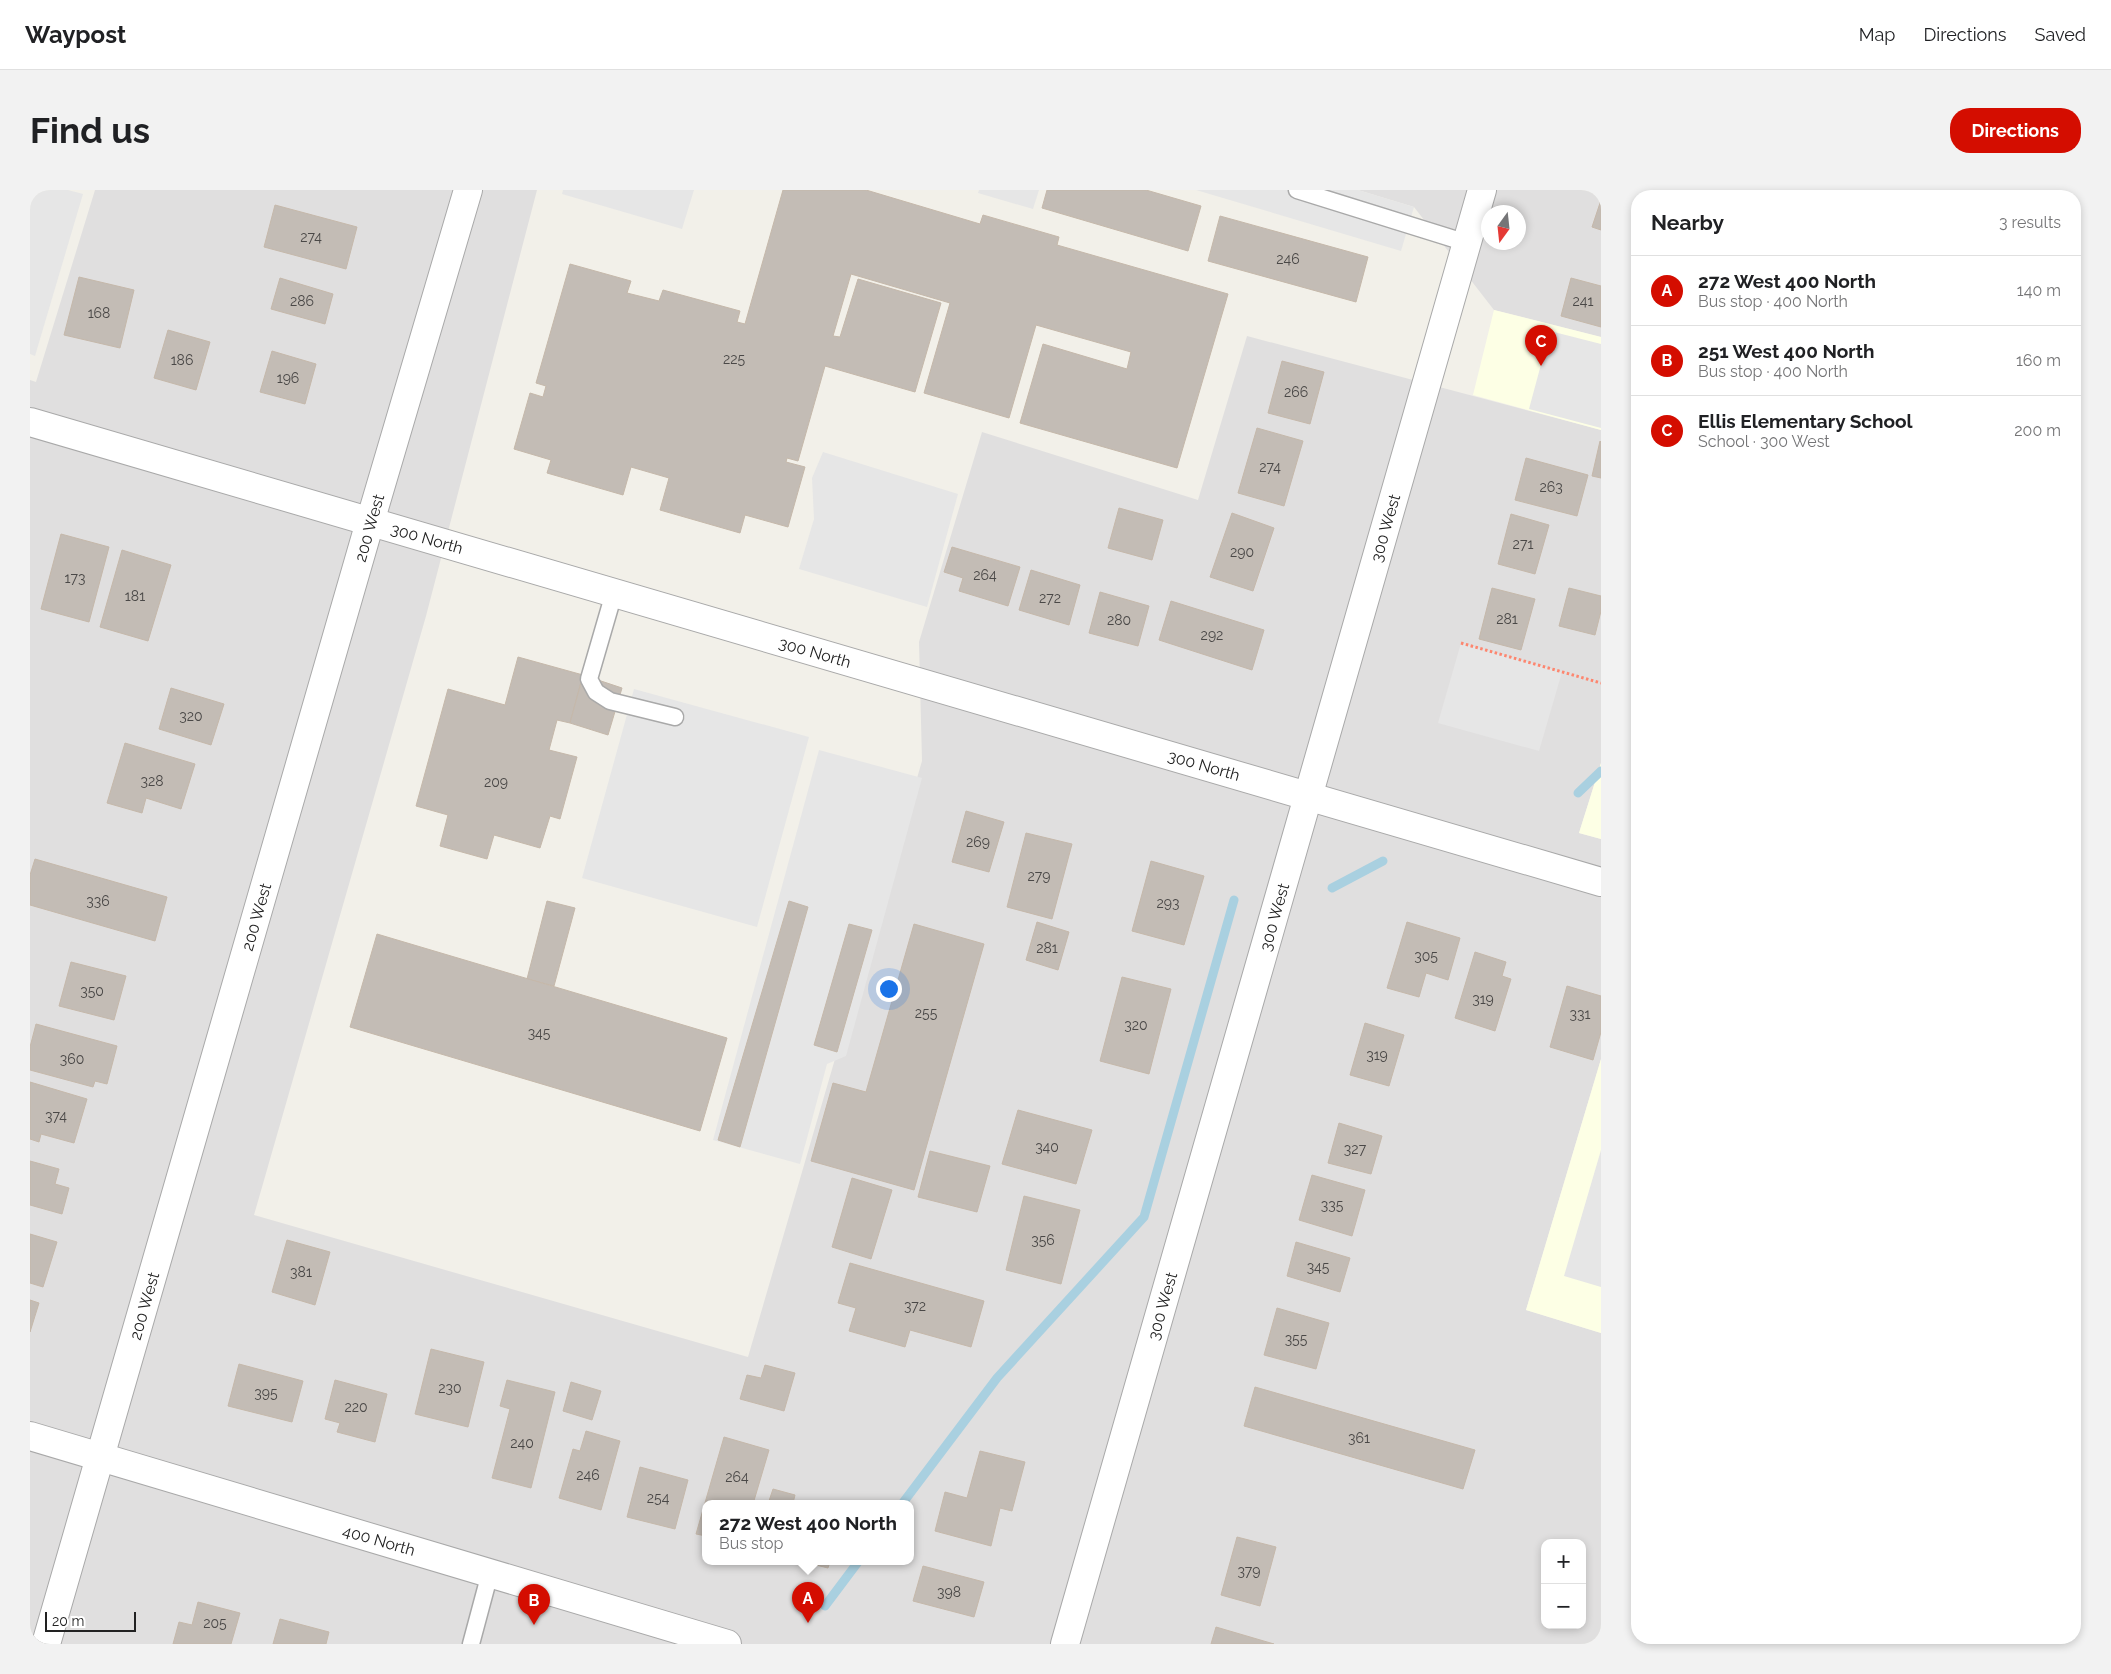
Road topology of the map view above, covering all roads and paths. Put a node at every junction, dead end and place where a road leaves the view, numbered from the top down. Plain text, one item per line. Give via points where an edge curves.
1 (468, 190) edge
2 (1297, 190) edge
3 (1482, 190) edge
4 (1467, 242) junction
5 (30, 422) edge
6 (370, 522) junction
7 (614, 593) junction
8 (1461, 643) dead end
9 (1601, 683) edge
10 (675, 717) dead end
11 (1308, 796) junction
12 (1601, 882) edge
13 (30, 1436) edge
14 (100, 1458) junction
15 (490, 1573) junction
16 (46, 1644) edge
17 (471, 1644) edge
18 (727, 1644) edge
19 (1065, 1644) edge

1 - 6 street, 200 West
2 - 4 lane
3 - 4 street, 300 West
4 - 11 street, 300 West
5 - 6 street, 300 North
6 - 7 street, 300 North
6 - 14 street, 200 West
7 - 10 lane via 589,679 596,692 610,701
7 - 11 street, 300 North
8 - 9 path
11 - 12 street, 300 North
11 - 19 street, 300 West
13 - 14 street, 400 North
14 - 15 street, 400 North
14 - 16 street, 200 West
15 - 17 lane
15 - 18 street, 400 North

